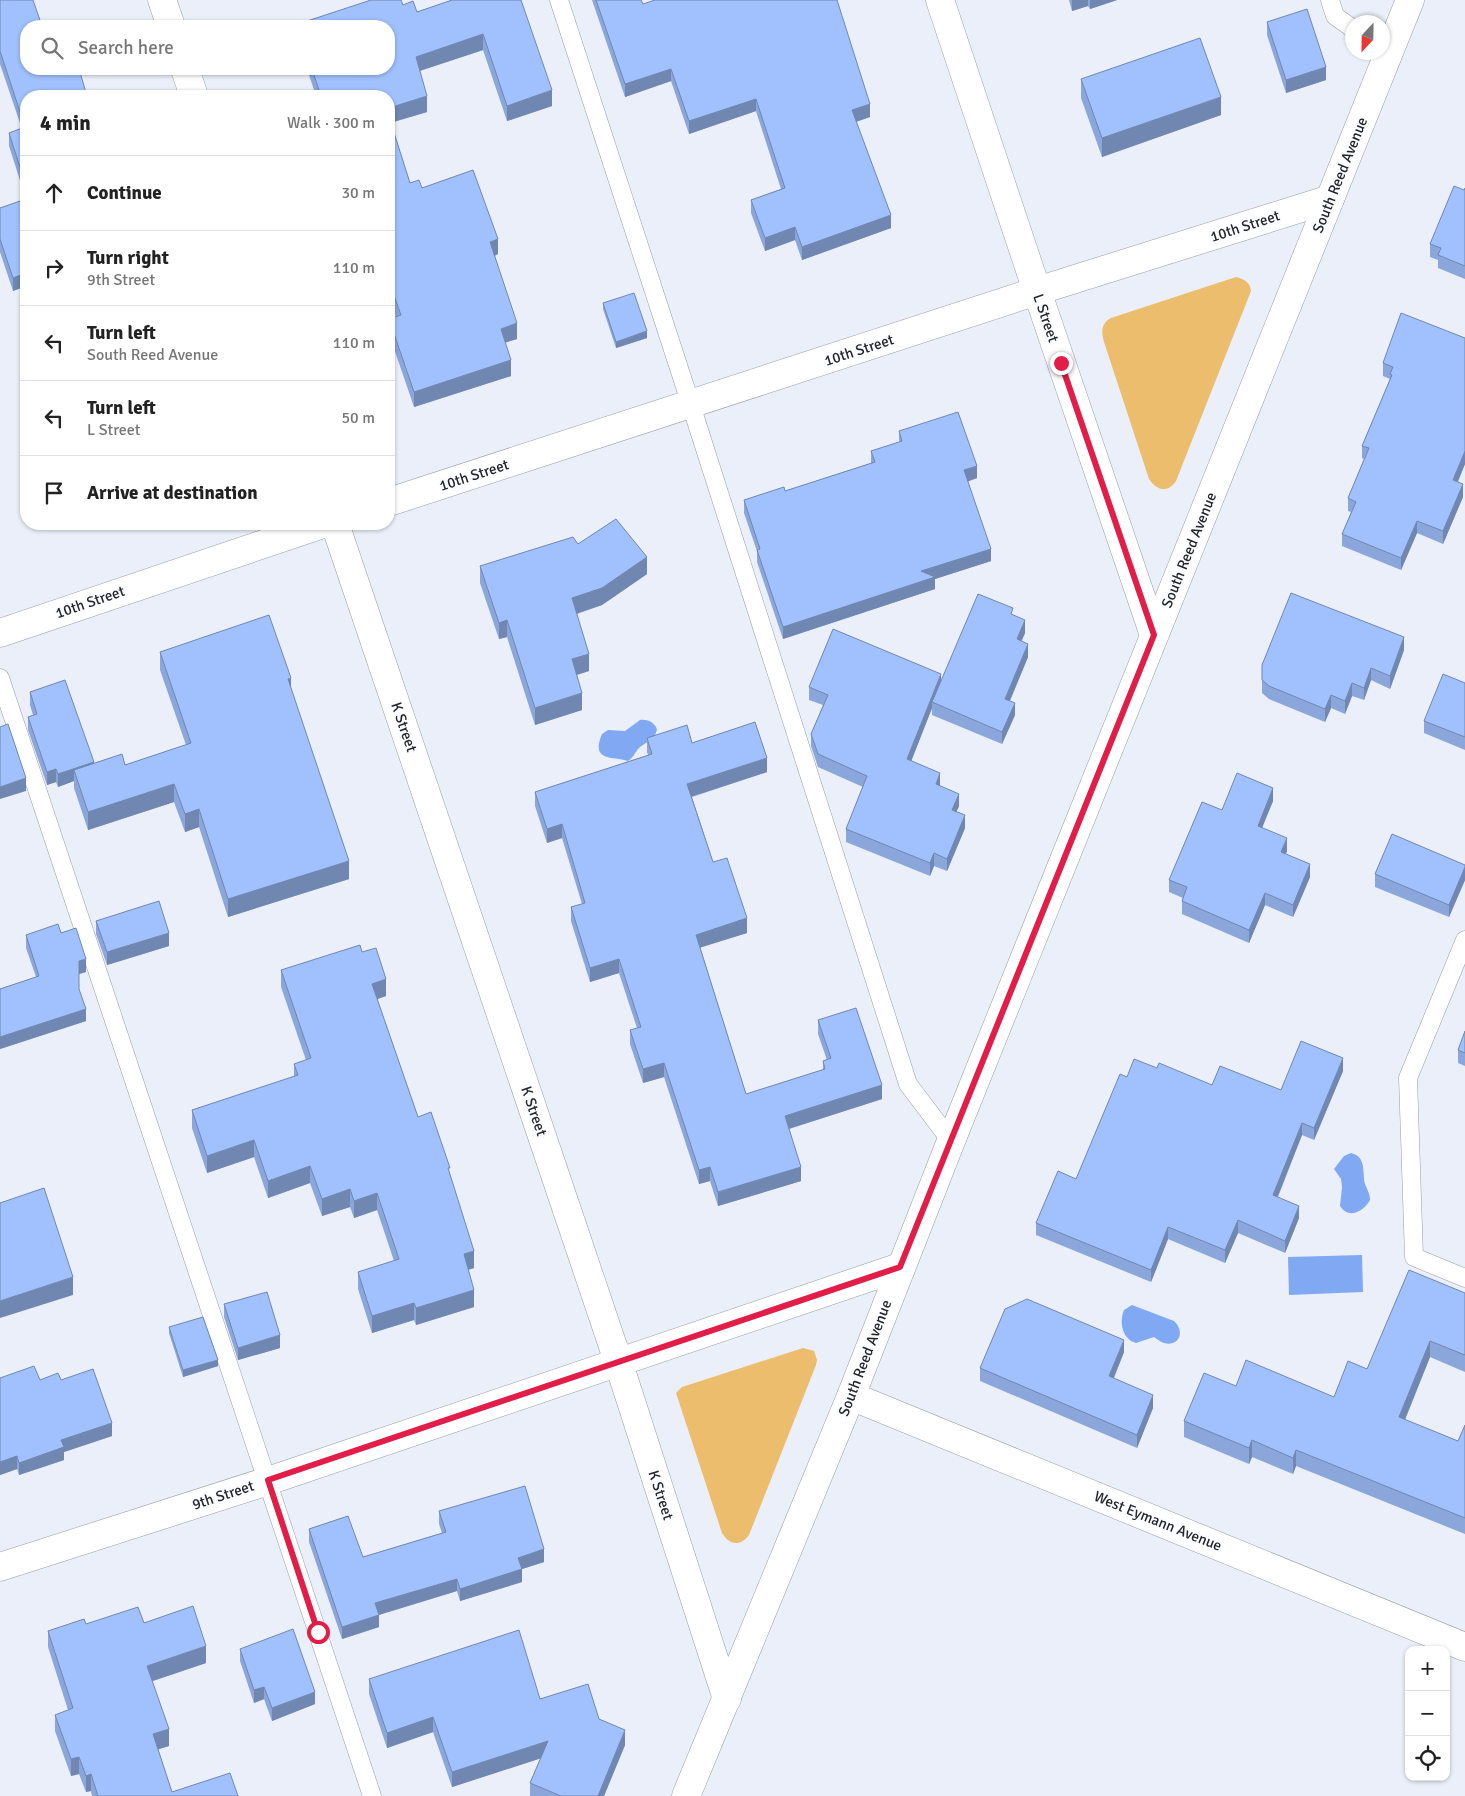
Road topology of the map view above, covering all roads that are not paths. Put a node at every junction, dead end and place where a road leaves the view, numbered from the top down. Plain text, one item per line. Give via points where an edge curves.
1 (162, 0) edge
2 (559, 0) edge
3 (940, 0) edge
4 (1330, 0) edge
5 (1410, 0) edge
6 (169, 20) edge
7 (1345, 23) edge
8 (1390, 42) edge
9 (1383, 60) edge
10 (187, 75) edge
11 (192, 90) edge
12 (1330, 199) junction
13 (1037, 292) junction
14 (691, 405) junction
15 (395, 500) edge
16 (305, 530) edge
17 (337, 530) edge
18 (0, 633) edge
19 (1154, 635) junction
20 (0, 678) edge
21 (1465, 940) edge
22 (950, 1141) junction
23 (900, 1267) junction
24 (1465, 1278) edge
25 (618, 1361) junction
26 (851, 1396) junction
27 (268, 1480) junction
28 (0, 1567) edge
29 (1465, 1647) edge
30 (727, 1699) junction
31 (372, 1796) edge
32 (686, 1796) edge

1 - 6 street
2 - 14 lane
3 - 13 street, L Street
4 - 7 lane via 1335,16
5 - 8 street, South Reed Avenue
9 - 12 street, South Reed Avenue
10 - 11 street
12 - 13 street, 10th Street
12 - 19 street, South Reed Avenue
13 - 14 street, 10th Street
13 - 19 street, L Street
14 - 15 street, 10th Street
14 - 22 lane via 908,1084
16 - 18 street, 10th Street
17 - 25 street, K Street
19 - 22 street, South Reed Avenue
20 - 27 lane
21 - 24 lane via 1408,1078 1414,1257
22 - 23 street, South Reed Avenue
23 - 25 street, 9th Street
23 - 26 street, South Reed Avenue
25 - 27 street, 9th Street
25 - 30 street, K Street
26 - 29 street, West Eymann Avenue
26 - 30 street, South Reed Avenue
27 - 28 street, 9th Street
27 - 31 lane
30 - 32 street, South Reed Avenue

